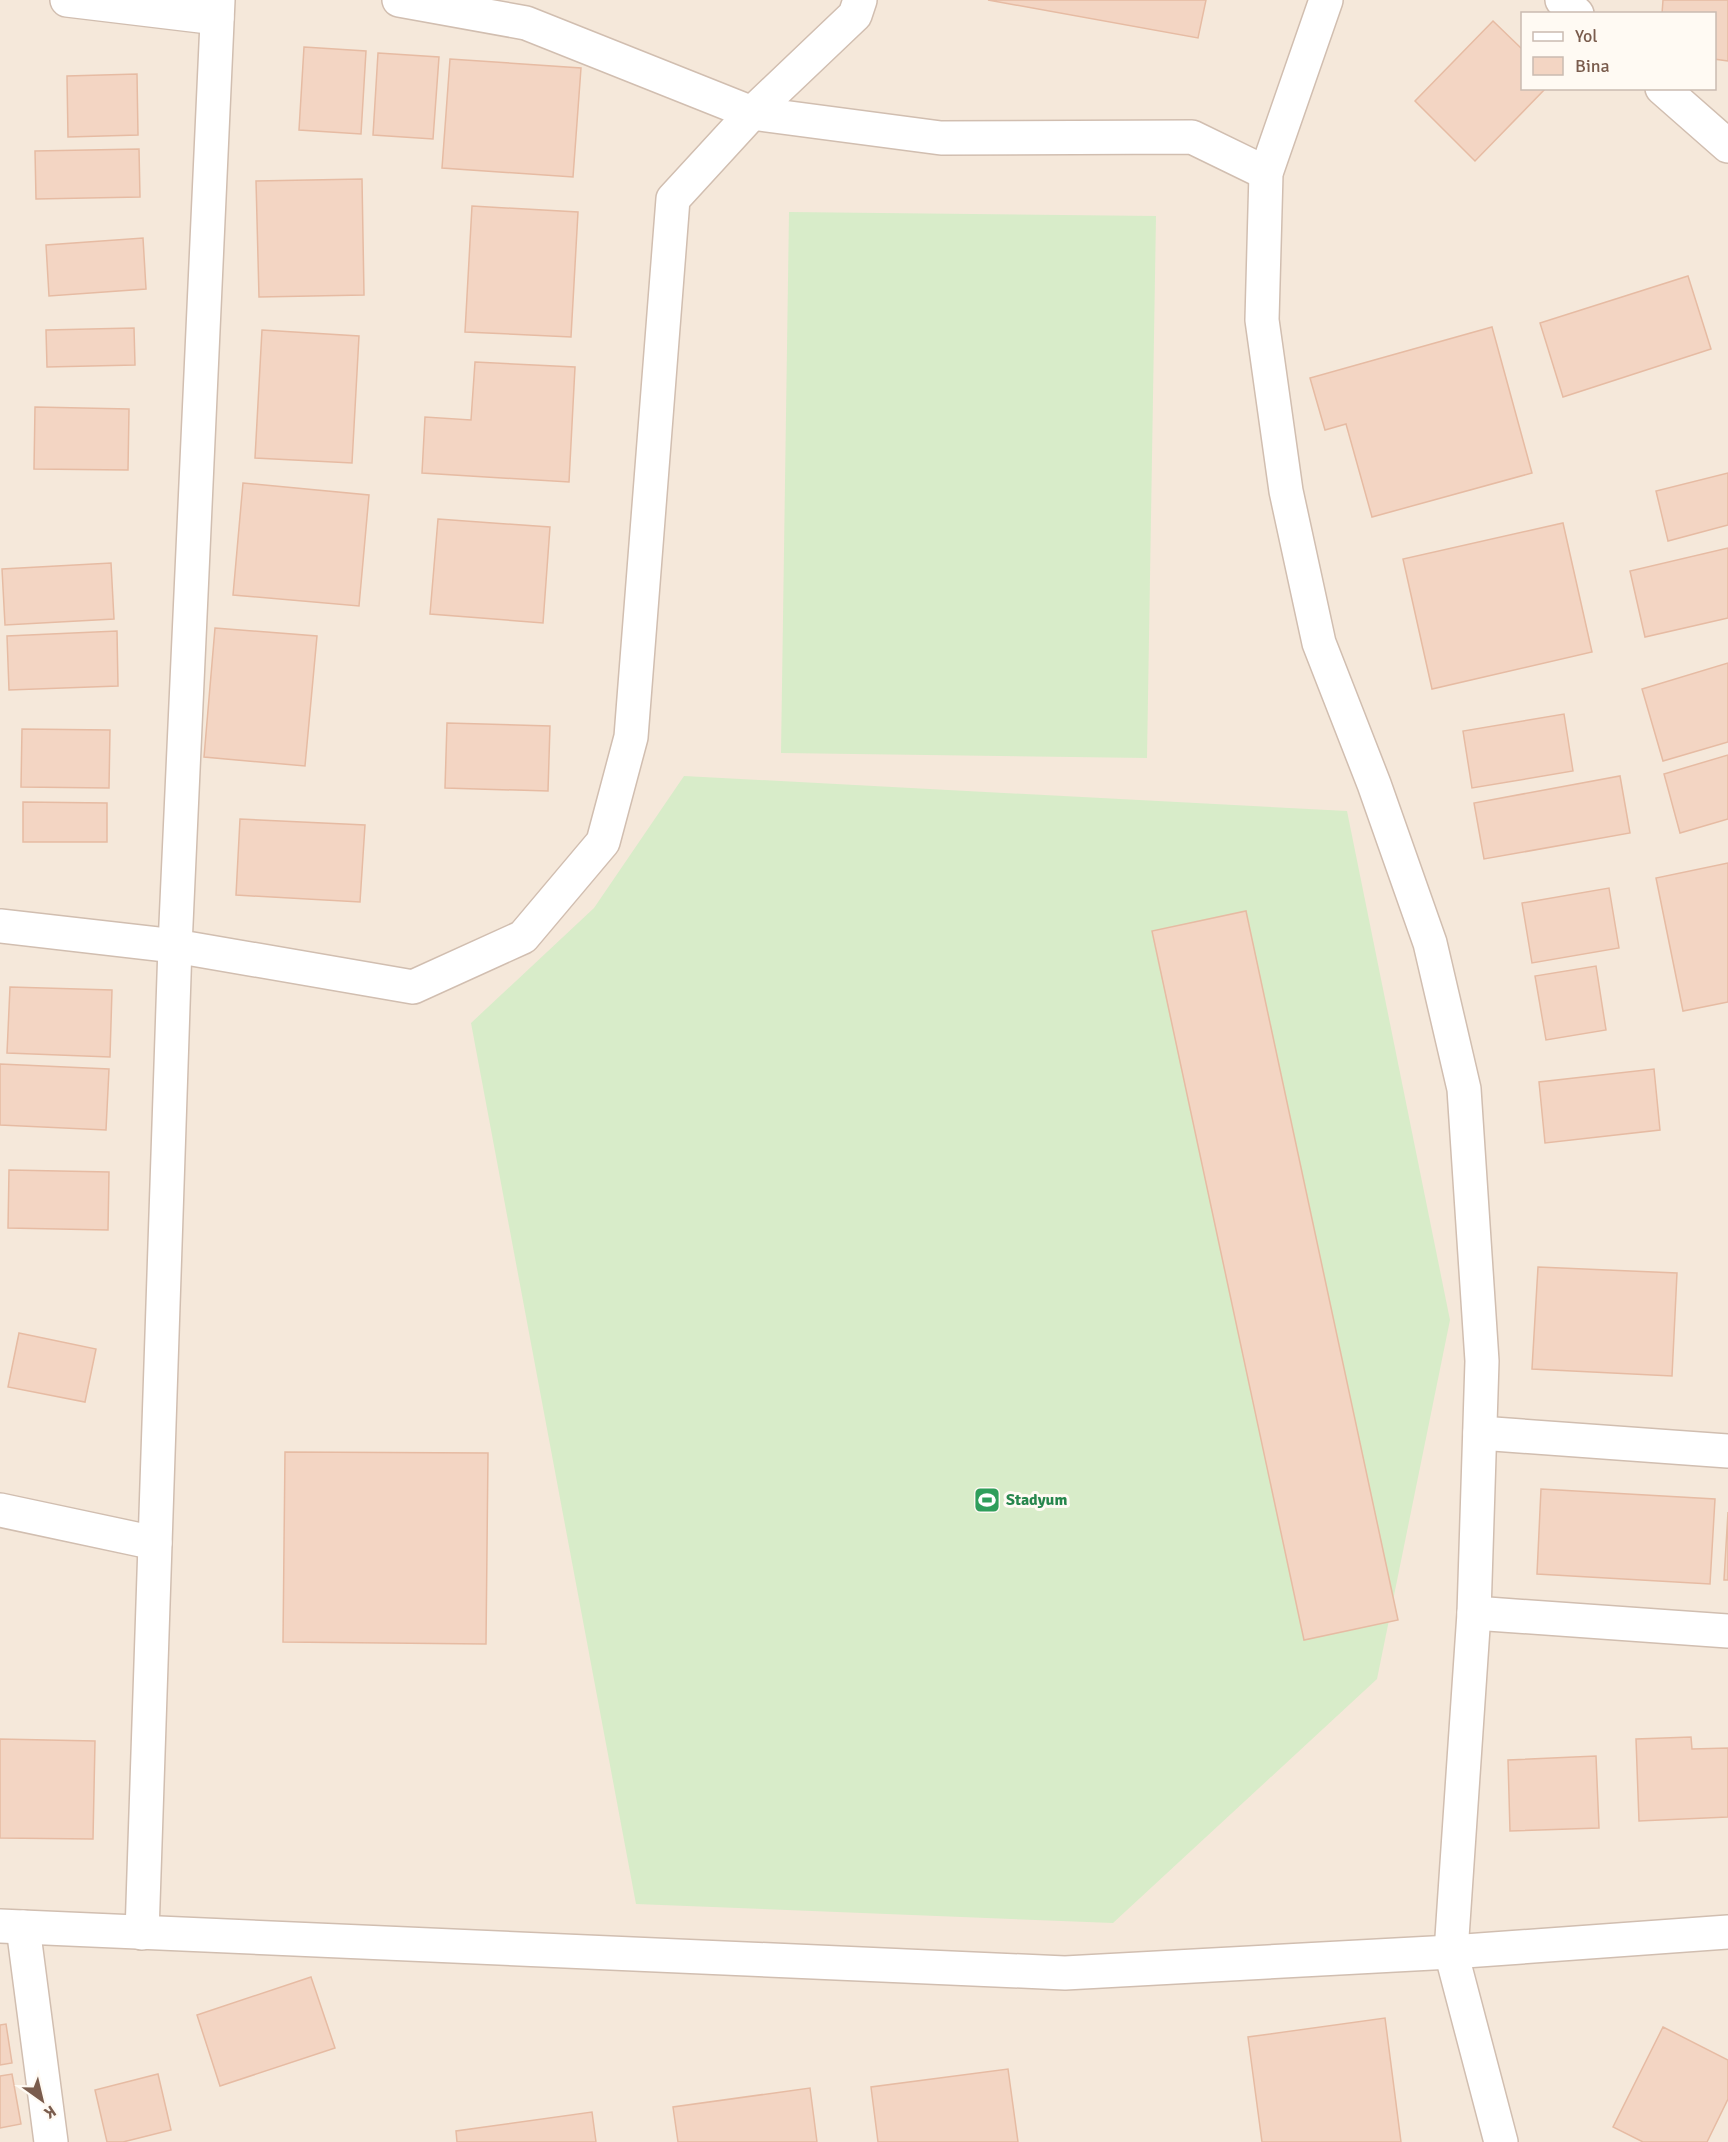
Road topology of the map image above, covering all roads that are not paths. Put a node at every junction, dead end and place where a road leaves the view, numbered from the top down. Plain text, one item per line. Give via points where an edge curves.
1 (67, 0) edge
2 (399, 0) edge
3 (860, 0) edge
4 (1326, 0) edge
5 (1562, 0) edge
6 (217, 9) edge
7 (1575, 12) edge
8 (1664, 90) edge
9 (752, 113) junction
10 (1728, 146) edge
11 (1266, 173) junction
12 (0, 926) edge
13 (175, 946) junction
14 (1479, 1433) junction
15 (1728, 1451) edge
16 (0, 1510) edge
17 (155, 1543) junction
18 (1474, 1613) junction
19 (1728, 1631) edge
20 (12, 1927) edge
21 (1728, 1932) edge
22 (142, 1933) junction
23 (1451, 1952) junction
24 (51, 2142) edge
25 (1501, 2142) edge

1 - 6 street
2 - 9 street via 525,23
3 - 9 street via 855,15
4 - 11 street
5 - 7 street
6 - 13 street
8 - 10 street
9 - 11 street via 941,138 1192,137
9 - 13 street via 673,199 631,737 603,842 523,937 413,987
11 - 14 street via 1262,320 1286,491 1319,643 1430,943 1464,1089 1482,1361
12 - 13 street
13 - 17 street
14 - 15 street
14 - 18 street
16 - 17 street
17 - 22 street
18 - 19 street
18 - 23 street
20 - 22 street
20 - 24 street
21 - 23 street
22 - 23 street via 1065,1973
23 - 25 street

